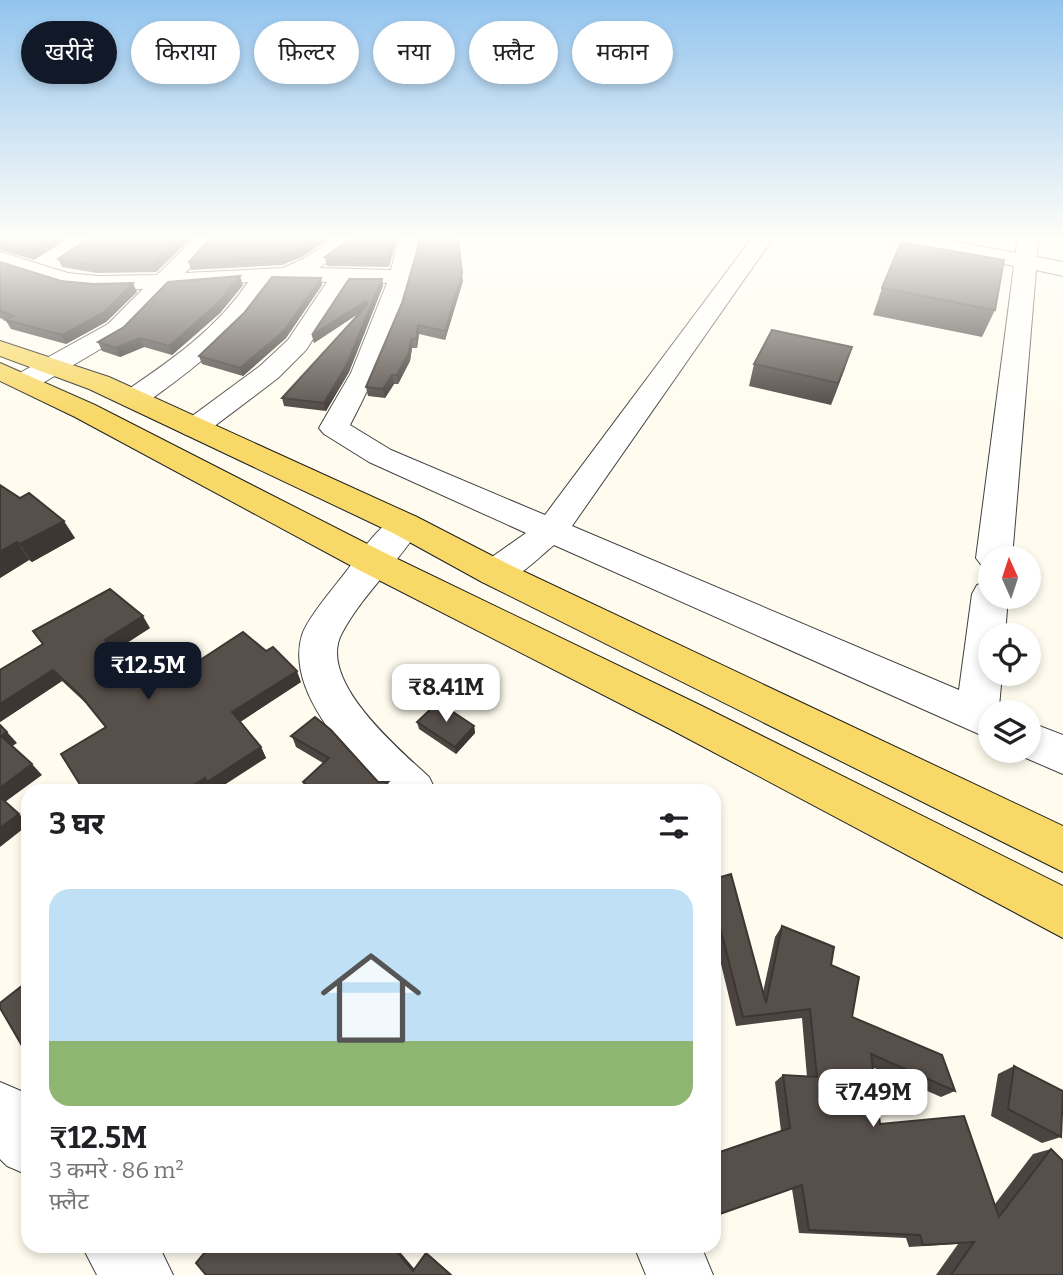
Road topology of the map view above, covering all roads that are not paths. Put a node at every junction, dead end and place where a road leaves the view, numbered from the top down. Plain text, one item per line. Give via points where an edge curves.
1 (147, 298) edge
2 (253, 298) edge
3 (328, 298) edge
4 (393, 298) edge
5 (720, 298) edge
6 (1022, 298) edge
7 (0, 348) edge
8 (27, 373) edge
9 (133, 399) junction
10 (194, 428) junction
11 (405, 525) junction
12 (552, 530) junction
13 (996, 546) edge
14 (371, 561) junction
15 (495, 573) junction
16 (989, 609) edge
17 (985, 700) edge
18 (978, 716) edge
19 (1041, 745) edge
20 (1063, 755) edge
21 (407, 784) edge
22 (1063, 850) edge
23 (1063, 913) edge
24 (0, 1112) edge
25 (21, 1137) edge
26 (121, 1253) edge
27 (670, 1253) edge
28 (140, 1275) edge
29 (680, 1275) edge

1 - 8 street via 117,329
2 - 9 street via 175,369
3 - 10 street via 297,345
4 - 12 street via 364,373 334,428 380,456
5 - 12 street
6 - 13 street
7 - 8 main road
8 - 9 main road
8 - 14 main road
9 - 10 main road
10 - 11 main road
11 - 14 street
11 - 15 main road
12 - 15 street
12 - 18 street
14 - 21 street via 321,636 320,665 326,692 363,741
14 - 23 main road
15 - 22 main road
16 - 17 street
19 - 20 street
24 - 25 street
26 - 28 street
27 - 29 street

